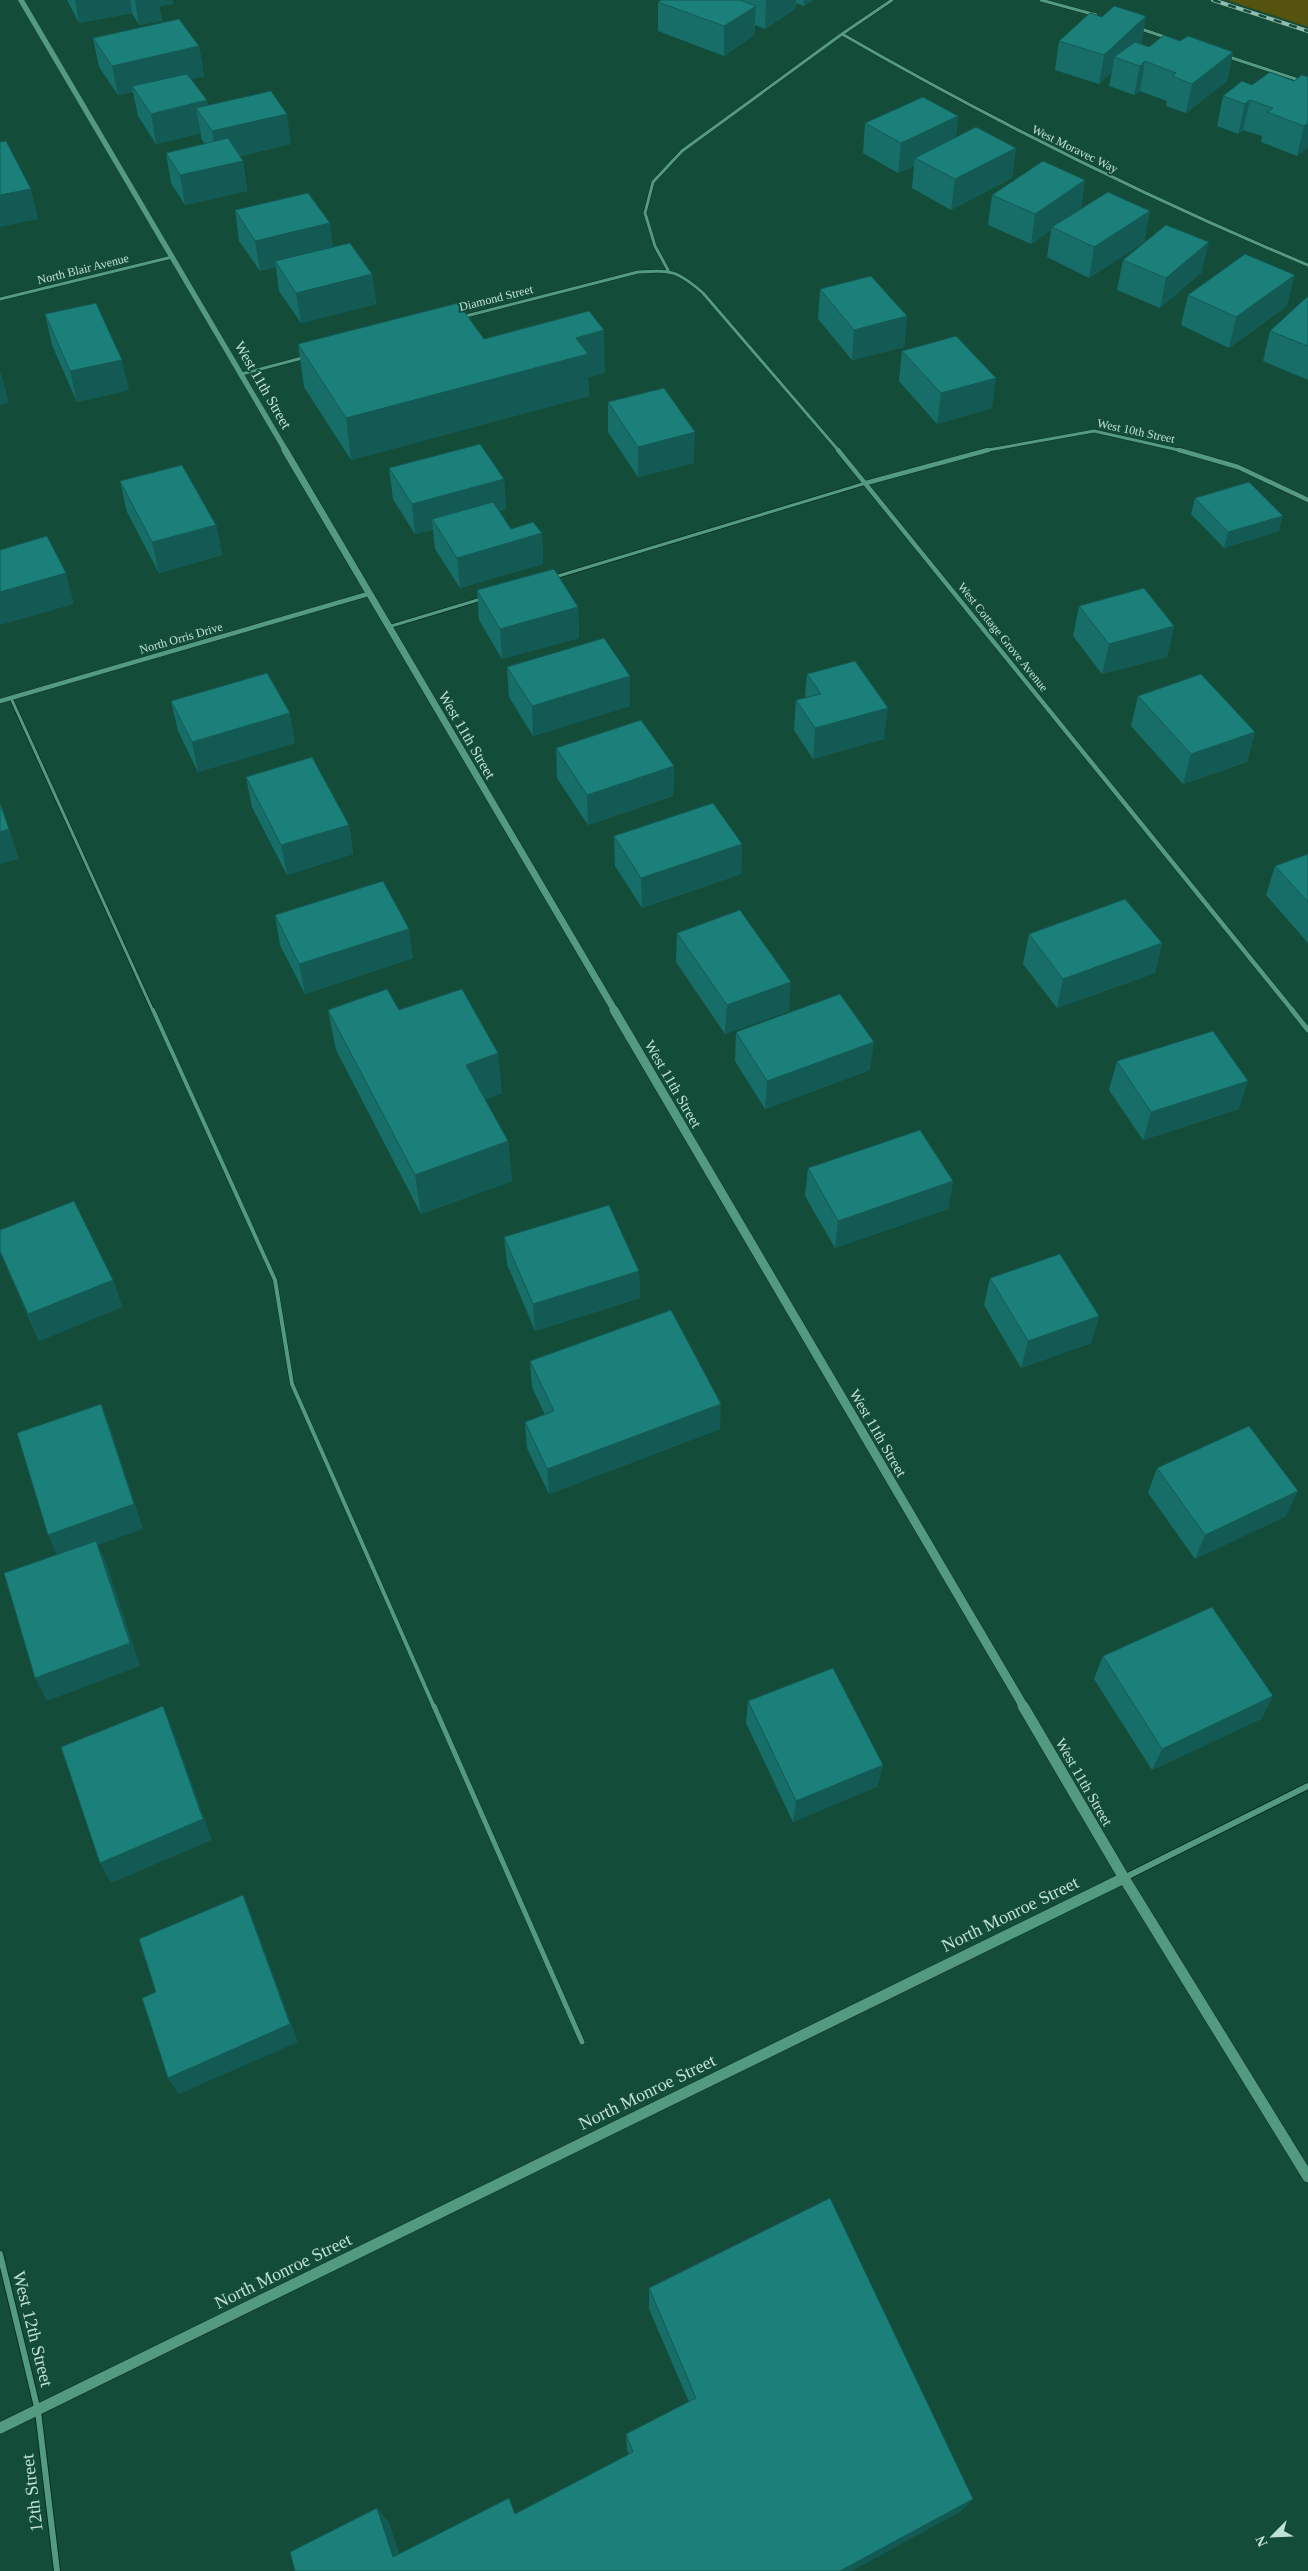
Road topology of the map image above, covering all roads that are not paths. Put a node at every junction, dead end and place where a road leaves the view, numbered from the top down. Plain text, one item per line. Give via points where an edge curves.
1 (21, 0) edge
2 (892, 0) edge
3 (1041, 0) edge
4 (1103, 17) edge
5 (1130, 25) edge
6 (842, 34) junction
7 (1177, 41) edge
8 (1224, 56) edge
9 (1308, 83) edge
10 (172, 257) junction
11 (1308, 265) edge
12 (668, 270) junction
13 (0, 299) edge
14 (455, 319) edge
15 (310, 356) edge
16 (242, 374) junction
17 (866, 483) junction
18 (1308, 500) edge
19 (554, 577) edge
20 (368, 594) junction
21 (488, 597) edge
22 (388, 627) junction
23 (11, 698) junction
24 (0, 701) edge
25 (1308, 1030) edge
26 (1308, 1786) edge
27 (1124, 1878) junction
28 (582, 2042) dead end
29 (1308, 2177) edge
30 (0, 2254) edge
31 (38, 2411) junction
32 (0, 2428) edge
33 (57, 2571) edge

1 - 10 street, West 11th Street
2 - 6 street
3 - 4 street
5 - 7 street
6 - 11 street, West Moravec Way via 955,100 1052,150 1154,199
6 - 12 street via 682,151 653,182 645,213 655,246
8 - 9 street
10 - 13 street, North Blair Avenue
10 - 16 street, West 11th Street
12 - 14 street, Diamond Street via 638,272
12 - 17 street, West Cottage Grove Avenue via 703,294
15 - 16 street
16 - 20 street, West 11th Street
17 - 18 street, West 10th Street via 1003,446 1094,431 1238,467
17 - 19 lane
17 - 25 street, West Cottage Grove Avenue
20 - 22 street, West 11th Street
20 - 23 street, North Orris Drive
21 - 22 lane
22 - 27 street, West 11th Street
23 - 24 street, North Orris Drive
23 - 28 lane via 275,1280 292,1384
26 - 27 street, North Monroe Street
27 - 29 street, West 11th Street
27 - 31 street, North Monroe Street
30 - 31 street, West 12th Street
31 - 32 street, North Monroe Street
31 - 33 street, 12th Street

